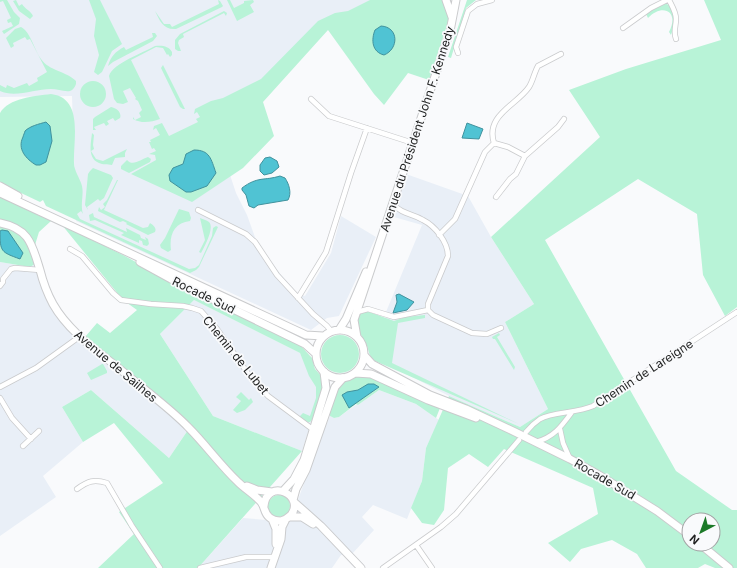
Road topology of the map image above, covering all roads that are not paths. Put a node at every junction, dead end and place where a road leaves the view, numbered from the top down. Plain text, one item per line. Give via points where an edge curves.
1 (446, 0) edge
2 (456, 0) edge
3 (492, 0) edge
4 (668, 0) edge
5 (452, 17) junction
6 (623, 28) dead end
7 (676, 39) dead end
8 (458, 53) dead end
9 (561, 54) dead end
10 (311, 99) dead end
11 (564, 119) dead end
12 (367, 128) junction
13 (494, 143) junction
14 (413, 144) junction
15 (525, 156) junction
16 (0, 186) edge
17 (0, 193) edge
18 (496, 197) dead end
19 (393, 204) junction
20 (198, 210) dead end
21 (41, 212) junction
22 (0, 223) edge
23 (439, 235) junction
24 (92, 236) junction
25 (380, 241) junction
26 (70, 249) dead end
27 (40, 270) junction
28 (2, 277) edge
29 (0, 286) edge
30 (298, 298) junction
31 (428, 310) junction
32 (357, 312) junction
33 (737, 312) edge
34 (501, 328) dead end
35 (340, 330) junction
36 (331, 331) junction
37 (323, 336) junction
38 (79, 337) junction
39 (357, 337) junction
40 (316, 354) junction
41 (364, 355) junction
42 (324, 372) junction
43 (355, 373) junction
44 (343, 378) junction
45 (0, 387) edge
46 (0, 398) edge
47 (572, 412) junction
48 (560, 429) junction
49 (39, 431) dead end
50 (316, 432) junction
51 (515, 432) junction
52 (526, 432) dead end
53 (31, 439) junction
54 (519, 440) dead end
55 (536, 442) junction
56 (24, 446) dead end
57 (570, 459) junction
58 (238, 482) junction
59 (77, 489) dead end
60 (283, 491) junction
61 (272, 492) junction
62 (293, 501) junction
63 (264, 506) junction
64 (288, 518) junction
65 (272, 519) junction
66 (681, 529) edge
67 (330, 536) junction
68 (416, 546) junction
69 (710, 552) edge
70 (275, 556) junction
71 (160, 568) edge
72 (200, 568) edge
73 (271, 568) edge
74 (361, 568) edge
75 (383, 568) edge
76 (432, 568) edge
77 (729, 568) edge

1 - 5 main road, Avenue du Président John F. Kennedy
2 - 5 main road, Avenue du Président John F. Kennedy
3 - 8 street via 477,4 468,11 456,47
4 - 6 street via 651,8
4 - 7 street via 676,14
5 - 14 main road, Avenue du Président John F. Kennedy via 450,31
9 - 13 street via 538,66 530,86 502,113 492,129
10 - 12 street via 329,116
11 - 15 street
12 - 14 street
12 - 30 street via 326,252
13 - 15 street
13 - 23 street via 486,152 455,220
14 - 19 main road, Avenue du Président John F. Kennedy
15 - 18 street via 516,174
16 - 21 main road
17 - 21 main road, Rocade Sud
19 - 23 street via 400,211 423,219
19 - 25 main road, Avenue du Président John F. Kennedy
20 - 30 street via 246,234
21 - 24 main road, Rocade Sud
22 - 27 main road, Avenue de Sailhes via 15,228 30,240
23 - 31 street via 445,243 448,256 428,304
24 - 37 main road, Rocade Sud via 306,335
24 - 40 main road, Rocade Sud via 177,282 305,344
25 - 32 main road, Avenue du Président John F. Kennedy
25 - 35 main road, Avenue du Président John F. Kennedy
26 - 50 street, Chemin de Lubet via 82,256 121,300 183,306 201,311 218,329 249,375 268,396
27 - 28 street via 15,268
27 - 38 main road, Avenue de Sailhes via 53,304
28 - 29 street via 3,282
30 - 36 street
31 - 32 street via 394,317 368,309
31 - 34 street via 433,315 472,333 487,334
32 - 39 main road, Avenue du Président John F. Kennedy via 354,326
33 - 47 street, Chemin de Lareigne via 593,406
35 - 36 main road
35 - 39 main road
36 - 37 main road
37 - 40 main road
38 - 45 street via 36,368
38 - 58 main road, Avenue de Sailhes via 189,427
39 - 41 main road
40 - 42 main road
41 - 43 main road via 360,368
41 - 51 main road, Rocade Sud via 372,364 430,395
42 - 44 main road via 336,378
42 - 50 main road via 326,388
43 - 44 main road
43 - 51 main road, Rocade Sud via 371,374 428,400
44 - 50 main road via 335,387
46 - 53 street via 12,418
47 - 48 street
47 - 52 street, Chemin de Lareigne via 545,416
48 - 55 street
48 - 57 street
49 - 53 street
50 - 60 main road via 294,479
50 - 62 main road via 306,470
51 - 55 main road, Rocade Sud
53 - 56 street
54 - 68 street via 456,514
55 - 57 main road, Rocade Sud
57 - 66 main road, Rocade Sud via 628,492
58 - 61 main road, Avenue de Sailhes via 257,490
58 - 63 main road, Avenue de Sailhes
59 - 71 street via 94,480 107,483
60 - 61 main road
60 - 62 main road
61 - 63 main road via 266,498
62 - 64 main road via 292,512
62 - 67 main road
63 - 65 main road via 266,514
64 - 65 main road
64 - 67 main road via 302,517
64 - 70 main road via 282,527
65 - 70 main road via 276,530
67 - 74 main road
68 - 75 street
68 - 76 street
69 - 77 main road
70 - 72 street via 246,557
70 - 73 main road

